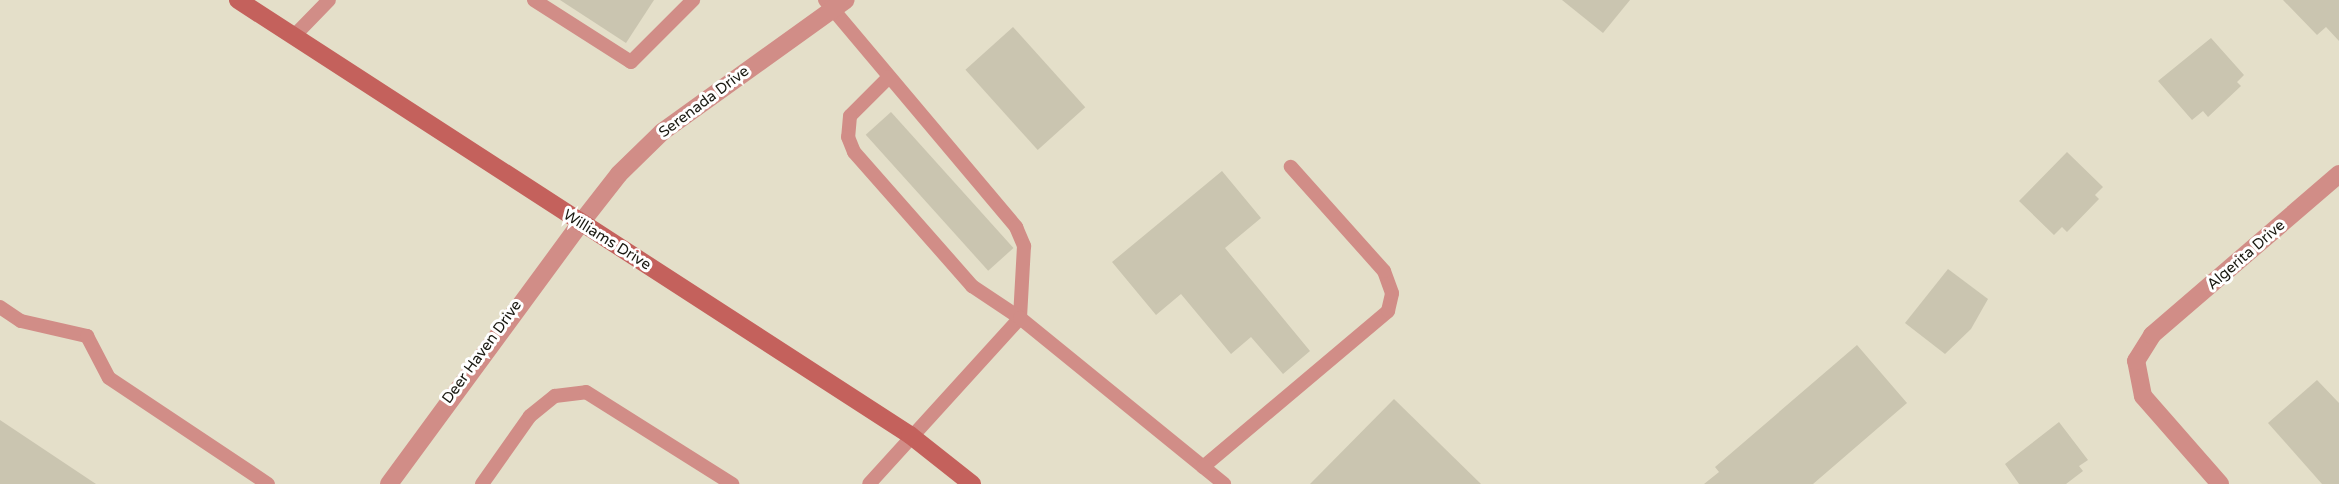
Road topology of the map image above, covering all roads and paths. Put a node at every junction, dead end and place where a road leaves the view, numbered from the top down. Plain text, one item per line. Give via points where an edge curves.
1 (238, 0) edge
2 (329, 0) edge
3 (534, 0) edge
4 (693, 0) edge
5 (834, 3) edge
6 (294, 36) junction
7 (889, 76) junction
8 (1291, 167) dead end
9 (2339, 174) edge
10 (580, 224) junction
11 (0, 307) edge
12 (1020, 318) junction
13 (910, 435) junction
14 (1203, 466) junction
15 (715, 479) edge
16 (268, 484) edge
17 (389, 484) edge
18 (482, 484) edge
19 (732, 484) edge
20 (869, 484) edge
21 (972, 484) edge
22 (1224, 484) edge
23 (2220, 484) edge

1 - 6 main road, Williams Drive
2 - 6 lane
3 - 4 lane via 631,62
5 - 7 lane
5 - 10 street, Serenada Drive via 662,132 619,174
6 - 10 main road, Williams Drive
7 - 12 lane via 1016,227 1024,246
7 - 12 lane via 850,116 848,137 854,152 972,286
8 - 14 lane via 1383,271 1392,293 1388,311
9 - 23 street, Algerita Drive via 2152,335 2136,361 2143,396
10 - 13 main road, Williams Drive
10 - 17 street, Deer Haven Drive
11 - 16 lane via 21,321 87,336 109,378
12 - 13 lane
12 - 14 lane
13 - 20 lane
13 - 21 main road, Williams Drive
14 - 22 lane
15 - 18 lane via 586,392 555,396 530,416
15 - 19 lane

